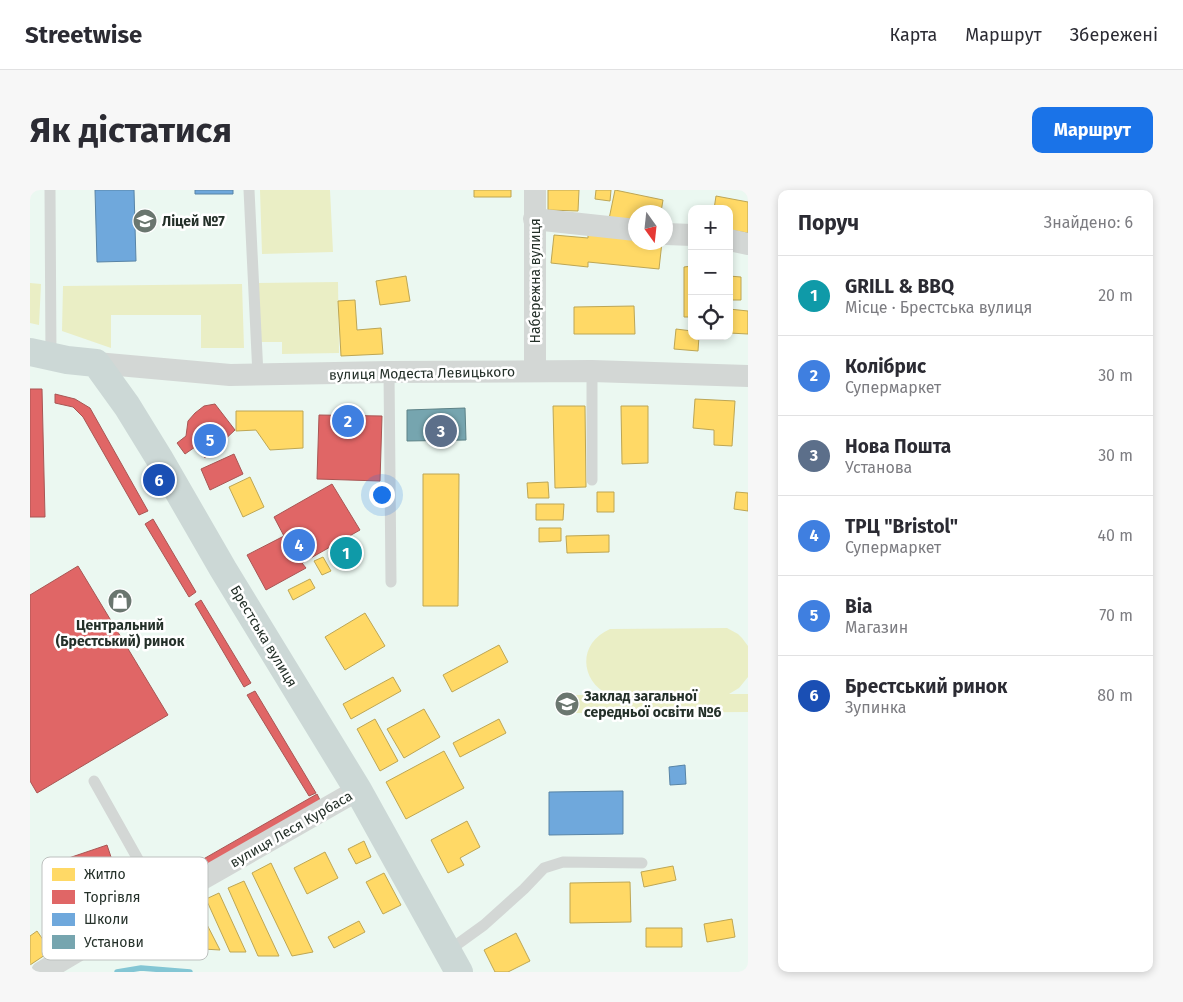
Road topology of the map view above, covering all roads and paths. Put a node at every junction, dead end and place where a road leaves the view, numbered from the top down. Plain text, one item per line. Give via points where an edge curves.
1 (50, 190) edge
2 (249, 190) edge
3 (535, 190) edge
4 (534, 219) junction
5 (628, 229) edge
6 (673, 234) edge
7 (688, 235) edge
8 (733, 241) edge
9 (748, 244) edge
10 (40, 354) edge
11 (96, 363) junction
12 (592, 371) junction
13 (389, 372) junction
14 (535, 372) junction
15 (258, 374) junction
16 (748, 376) edge
17 (592, 480) dead end
18 (391, 582) dead end
19 (94, 781) dead end
20 (358, 790) junction
21 (137, 857) edge
22 (642, 863) dead end
23 (208, 876) edge
24 (63, 960) edge
25 (453, 962) edge
26 (42, 972) edge

1 - 10 lane
2 - 15 lane
3 - 4 street, Набережна вулиця
4 - 5 street
4 - 14 street, Набережна вулиця
6 - 7 street
8 - 9 street
10 - 11 main road
11 - 15 street, вулиця Модеста Левицького via 230,375
11 - 20 main road, Брестська вулиця via 159,458
12 - 14 street, вулиця Модеста Левицького
12 - 16 street, вулиця Модеста Левицького
12 - 17 lane
13 - 14 street, вулиця Модеста Левицького
13 - 15 street, вулиця Модеста Левицького
13 - 18 lane
19 - 21 lane
20 - 23 street, вулиця Леся Курбаса
20 - 25 main road, Брестська вулиця
22 - 25 lane via 563,862 544,868 484,925
24 - 26 street, вулиця Леся Курбаса

